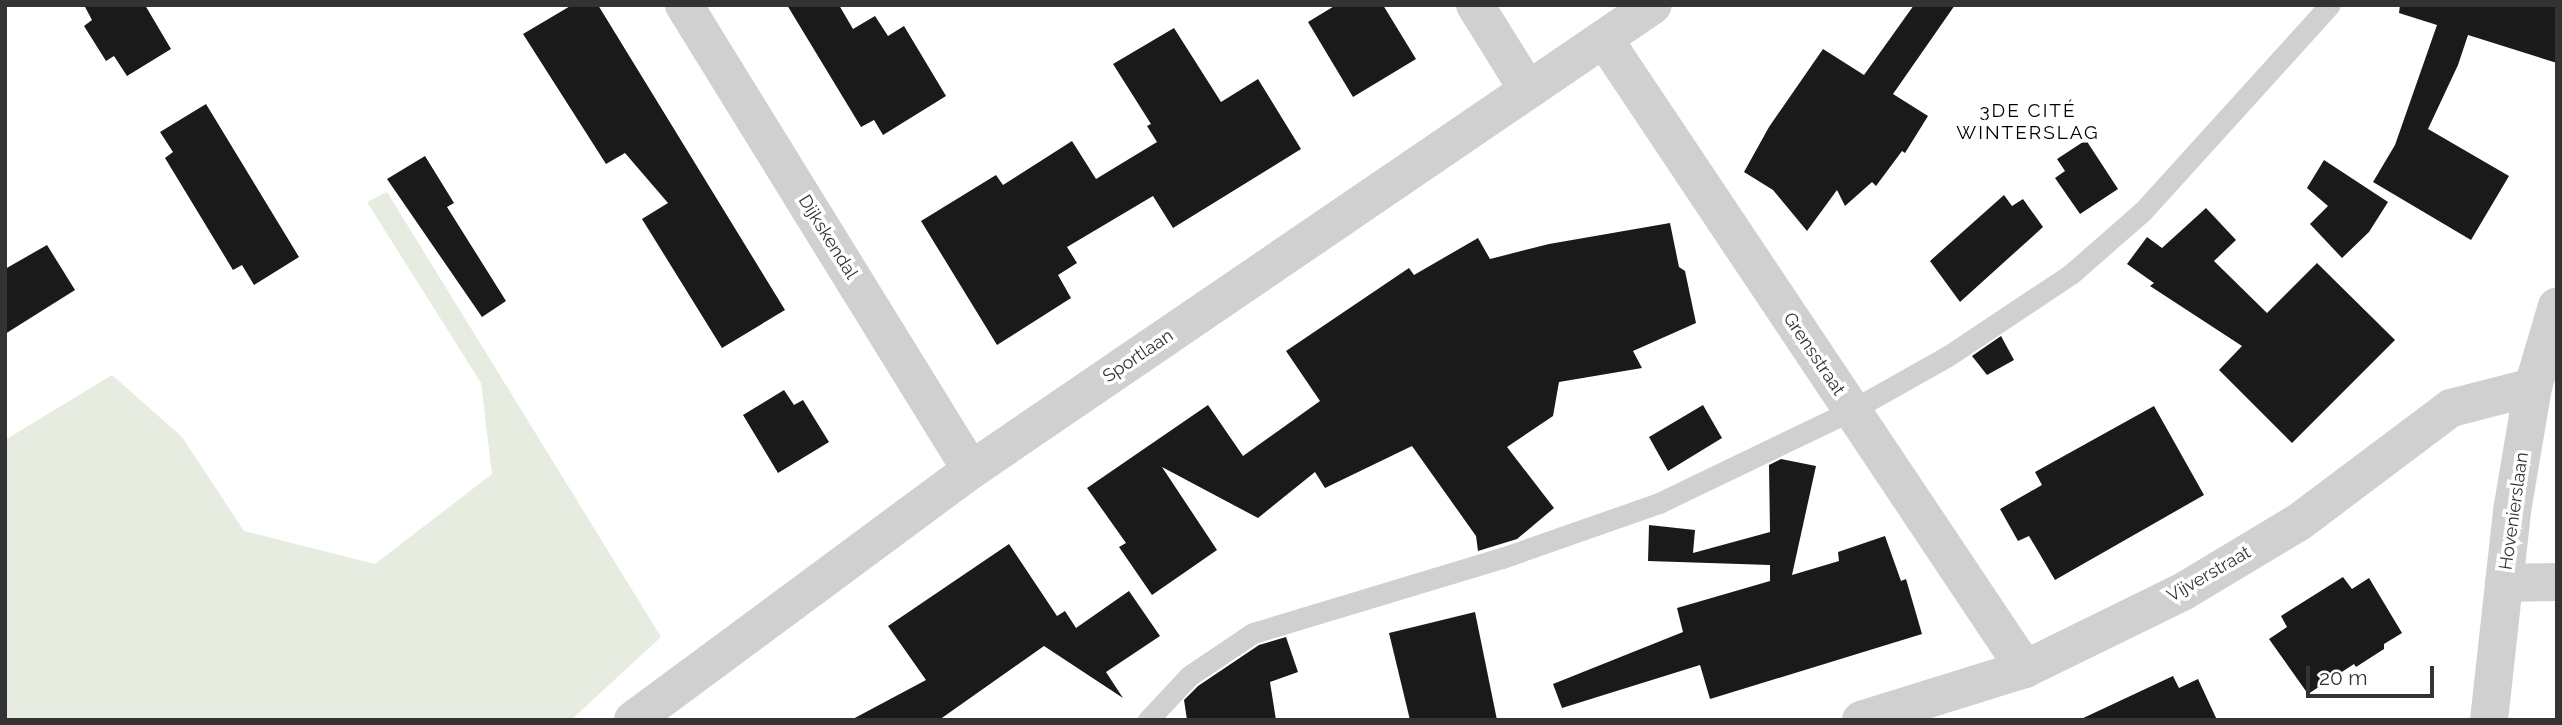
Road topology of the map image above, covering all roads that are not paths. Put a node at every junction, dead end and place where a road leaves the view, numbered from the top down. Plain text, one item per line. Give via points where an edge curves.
1 (684, 5) edge
2 (1475, 5) edge
3 (1653, 5) edge
4 (2330, 5) edge
5 (1604, 39) junction
6 (1528, 90) junction
7 (2557, 306) edge
8 (2533, 387) junction
9 (1852, 410) junction
10 (971, 470) junction
11 (2557, 582) edge
12 (2504, 583) junction
13 (2025, 669) junction
14 (634, 720) edge
15 (1148, 720) edge
16 (1861, 720) edge
17 (2489, 720) edge

1 - 10 street, Dijkskendal
2 - 6 street
3 - 5 street, Sportlaan
4 - 9 lane via 2143,211 2071,274 1948,356
5 - 6 street, Sportlaan
5 - 9 street, Grensstraat
6 - 10 street, Sportlaan
7 - 8 street, Hovenierslaan
8 - 12 street, Hovenierslaan
8 - 13 street, Vijverstraat via 2451,408 2299,522 2184,591
9 - 13 street, Grensstraat
9 - 15 lane via 1659,503 1502,558 1253,633 1189,676
10 - 14 street, Sportlaan
11 - 12 street
12 - 17 street, Hovenierslaan
13 - 16 street, Vijverstraat

